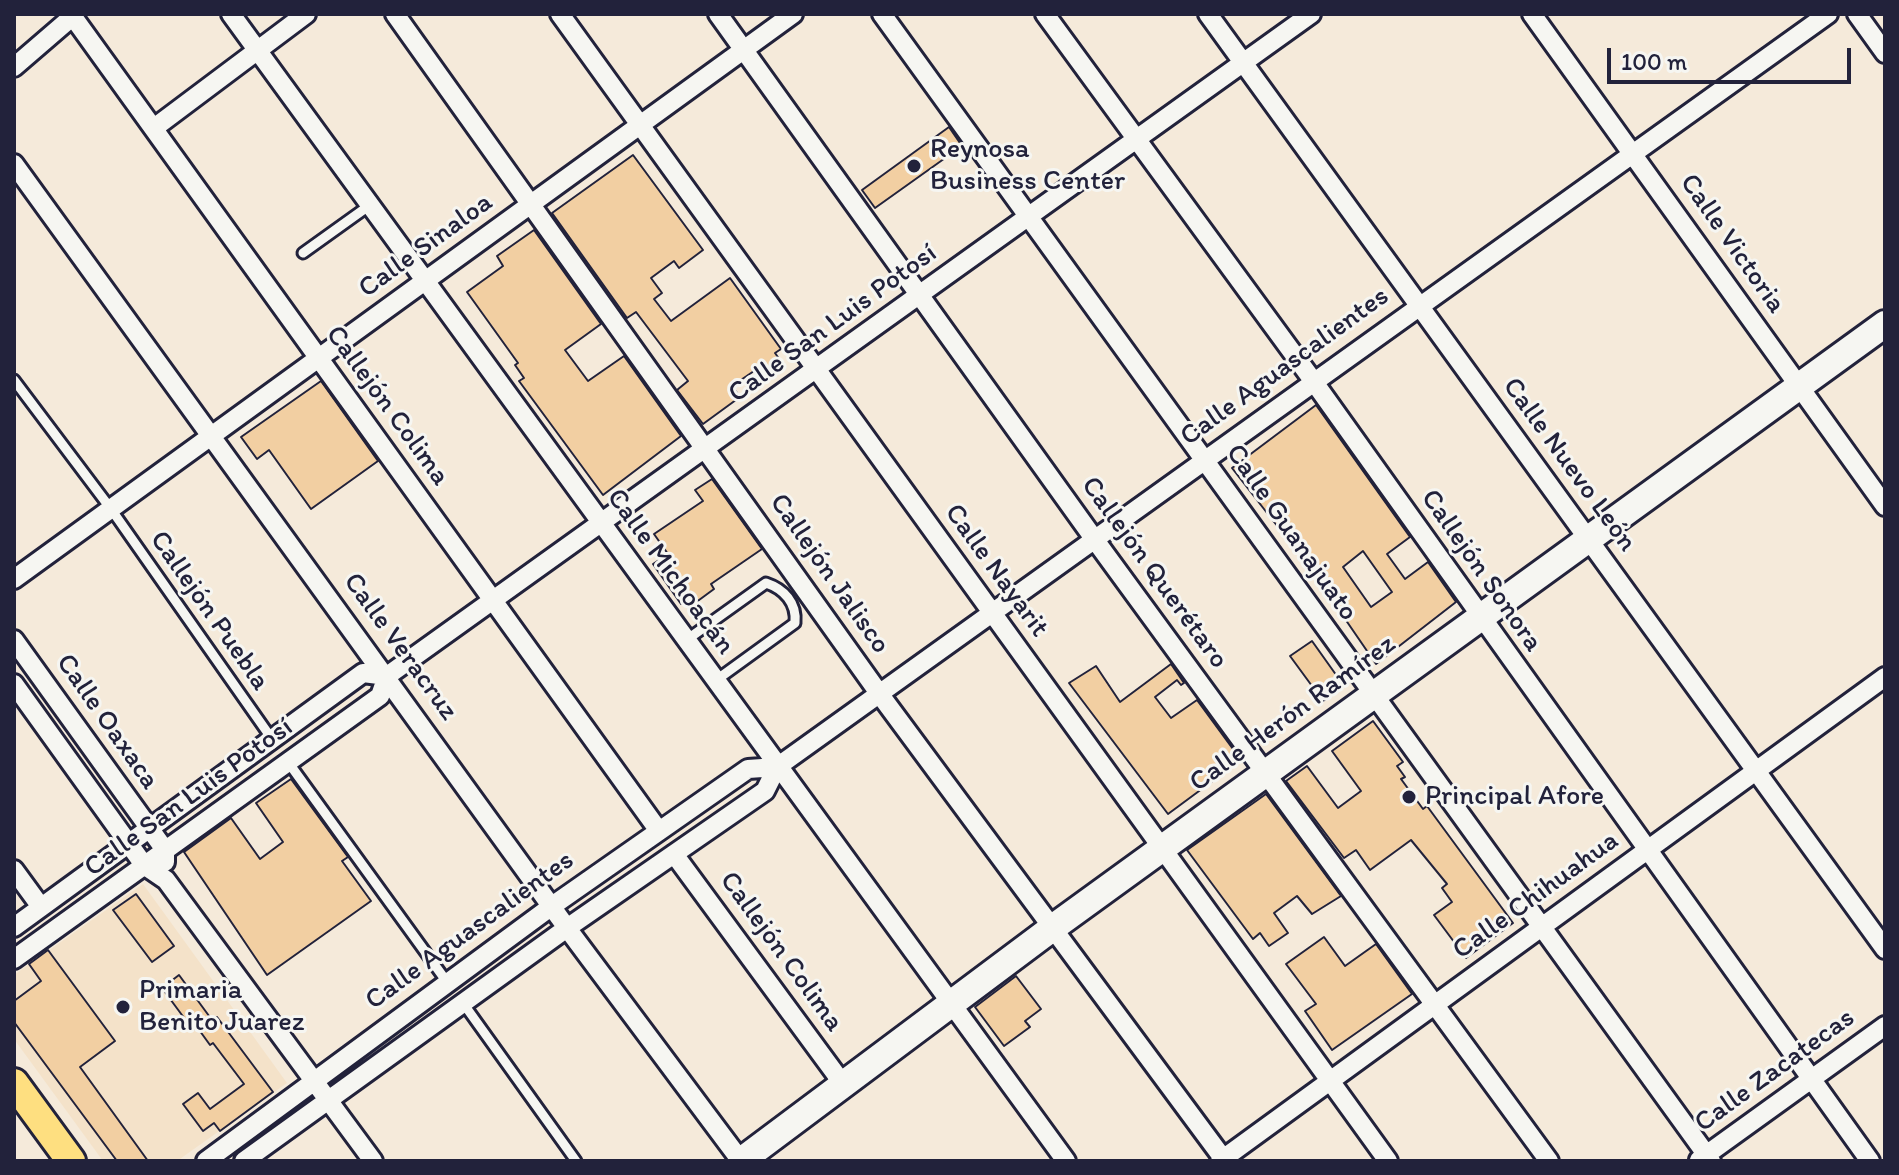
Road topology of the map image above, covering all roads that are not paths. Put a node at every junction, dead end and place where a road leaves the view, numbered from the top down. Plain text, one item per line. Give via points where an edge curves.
1 (231, 14) edge
2 (306, 14) edge
3 (395, 14) edge
4 (560, 14) edge
5 (718, 14) edge
6 (793, 14) edge
7 (882, 14) edge
8 (1045, 14) edge
9 (1208, 14) edge
10 (1311, 14) edge
11 (1532, 14) edge
12 (1828, 14) edge
13 (1857, 14) edge
14 (72, 15) edge
15 (257, 49) junction
16 (744, 49) junction
17 (1885, 53) edge
18 (16, 59) edge
19 (1243, 63) junction
20 (640, 125) junction
21 (154, 128) junction
22 (1135, 140) junction
23 (1635, 153) junction
24 (14, 164) edge
25 (532, 203) junction
26 (370, 205) junction
27 (1028, 218) junction
28 (303, 253) dead end
29 (425, 281) junction
30 (921, 295) junction
31 (1419, 306) junction
32 (1885, 324) edge
33 (318, 358) junction
34 (817, 370) junction
35 (14, 380) edge
36 (1314, 382) junction
37 (1798, 388) junction
38 (212, 436) junction
39 (706, 449) junction
40 (1204, 459) junction
41 (1885, 506) edge
42 (111, 509) junction
43 (600, 526) junction
44 (1095, 540) junction
45 (1588, 540) junction
46 (14, 579) edge
47 (494, 602) junction
48 (992, 615) junction
49 (1480, 618) junction
50 (14, 640) edge
51 (685, 641) junction
52 (387, 676) junction
53 (1885, 677) edge
54 (714, 681) junction
55 (14, 684) edge
56 (881, 696) junction
57 (1372, 696) junction
58 (272, 739) junction
59 (288, 762) junction
60 (777, 767) junction
61 (1756, 771) junction
62 (1266, 773) junction
63 (148, 828) junction
64 (659, 831) junction
65 (129, 843) junction
66 (1161, 849) junction
67 (165, 850) junction
68 (1646, 850) junction
69 (674, 854) junction
70 (144, 865) junction
71 (14, 870) edge
72 (166, 880) junction
73 (552, 906) junction
74 (41, 907) junction
75 (14, 927) edge
76 (1540, 927) junction
77 (567, 928) junction
78 (1051, 929) junction
79 (1885, 949) edge
80 (14, 959) edge
81 (447, 982) junction
82 (952, 1002) junction
83 (463, 1003) junction
84 (1435, 1004) junction
85 (1885, 1026) edge
86 (314, 1079) junction
87 (1812, 1079) junction
88 (1330, 1081) junction
89 (14, 1083) edge
90 (843, 1084) junction
91 (329, 1099) junction
92 (1705, 1159) edge
93 (1222, 1160) edge
94 (71, 1161) edge
95 (206, 1161) edge
96 (244, 1161) edge
97 (373, 1161) edge
98 (576, 1161) edge
99 (741, 1161) edge
100 (1066, 1161) edge
101 (1388, 1161) edge
102 (1549, 1161) edge
103 (1870, 1161) edge

1 - 15 street, Calle Michoacán
2 - 15 street
3 - 25 street, Callejón Jalisco
4 - 20 street, Calle Nayarit
5 - 16 street, Callejón Querétaro
6 - 16 street, Calle Sinaloa
7 - 27 street, Calle Guanajuato
8 - 22 street, Callejón Sonora
9 - 19 street, Calle Nuevo León
10 - 19 street, Calle San Luis Potosí
11 - 23 street, Calle Victoria
12 - 23 street, Calle Aguascalientes
13 - 17 street
14 - 18 street
14 - 21 street, Callejón Colima
15 - 21 street
15 - 26 street, Calle Michoacán
16 - 20 street, Calle Sinaloa
16 - 30 street, Callejón Querétaro
19 - 22 street, Calle San Luis Potosí
19 - 31 street, Calle Nuevo León
20 - 25 street, Calle Sinaloa
20 - 34 street, Calle Nayarit
21 - 33 street, Callejón Colima
22 - 27 street, Calle San Luis Potosí
22 - 36 street, Callejón Sonora
23 - 31 street, Calle Aguascalientes
23 - 37 street, Calle Victoria
24 - 38 street, Calle Veracruz
25 - 29 street, Calle Sinaloa
25 - 39 street, Callejón Jalisco
26 - 28 lane
26 - 29 street, Calle Michoacán
27 - 30 street, Calle San Luis Potosí
27 - 40 street, Calle Guanajuato
29 - 33 street, Calle Sinaloa
29 - 43 street, Calle Michoacán
30 - 34 street, Calle San Luis Potosí
30 - 44 street, Callejón Querétaro
31 - 36 street, Calle Aguascalientes
31 - 45 street, Calle Nuevo León
32 - 37 street, Calle Herón Ramírez
33 - 38 street, Calle Sinaloa
33 - 47 street, Callejón Colima
34 - 39 street, Calle San Luis Potosí
34 - 48 street, Calle Nayarit
35 - 42 lane, Callejón Puebla
36 - 40 street, Calle Aguascalientes
36 - 49 street, Callejón Sonora
37 - 41 street, Calle Victoria
37 - 45 street, Calle Herón Ramírez
38 - 42 street, Calle Sinaloa
38 - 52 street, Calle Veracruz
39 - 43 street, Calle San Luis Potosí
39 - 56 street, Callejón Jalisco
40 - 44 street, Calle Aguascalientes
40 - 57 street, Calle Guanajuato
42 - 46 street, Calle Sinaloa
42 - 58 lane, Callejón Puebla
43 - 47 street, Calle San Luis Potosí
43 - 51 street, Calle Michoacán
44 - 48 street, Calle Aguascalientes
44 - 62 street, Callejón Querétaro
45 - 49 street, Calle Herón Ramírez
45 - 61 street, Calle Nuevo León
47 - 52 street, Calle San Luis Potosí
47 - 64 street, Callejón Colima
48 - 56 street, Calle Aguascalientes
48 - 66 street, Calle Nayarit
49 - 57 street, Calle Herón Ramírez
49 - 68 street, Callejón Sonora
50 - 63 street, Calle Oaxaca
51 - 54 street, Calle Michoacán
51 - 54 lane via 766,583 788,597 795,623
52 - 58 street, Calle San Luis Potosí via 363,673
52 - 59 street, Calle San Luis Potosí via 380,696
52 - 73 street, Calle Veracruz
53 - 61 street, Calle Chihuahua
54 - 60 street, Calle Michoacán
55 - 65 street, Calle Oaxaca
56 - 60 street, Calle Aguascalientes
56 - 78 street, Callejón Jalisco
57 - 62 street, Calle Herón Ramírez
57 - 76 street, Calle Guanajuato
58 - 63 street, Calle San Luis Potosí
59 - 67 street, Calle San Luis Potosí
59 - 81 lane
60 - 64 street, Calle Aguascalientes via 748,769
60 - 69 street, Calle Aguascalientes via 765,791
60 - 82 street, Calle Michoacán
61 - 68 street, Calle Chihuahua
61 - 79 street, Calle Nuevo León
62 - 66 street, Calle Herón Ramírez
62 - 84 street, Callejón Querétaro
63 - 65 street, Calle San Luis Potosí
63 - 67 street, Calle Oaxaca
64 - 73 street, Calle Aguascalientes
65 - 70 street, Calle Oaxaca
65 - 74 street, Calle San Luis Potosí
66 - 78 street, Calle Herón Ramírez
66 - 88 street, Calle Nayarit
67 - 70 street, Calle San Luis Potosí
67 - 72 street
68 - 76 street, Calle Chihuahua
68 - 87 street, Callejón Sonora
69 - 77 street, Calle Aguascalientes
69 - 90 street, Callejón Colima
70 - 72 street, Calle Oaxaca
70 - 80 street, Calle San Luis Potosí
71 - 74 street
72 - 86 street, Calle Oaxaca
73 - 77 street, Calle Veracruz
73 - 81 street, Calle Aguascalientes
74 - 75 street, Calle San Luis Potosí
76 - 84 street, Calle Chihuahua
76 - 92 street, Calle Guanajuato
77 - 83 street, Calle Aguascalientes
77 - 99 street, Calle Veracruz
78 - 82 street, Calle Herón Ramírez
78 - 93 street, Callejón Jalisco
81 - 86 street, Calle Aguascalientes
82 - 90 street, Calle Herón Ramírez
82 - 100 street, Calle Michoacán
83 - 91 street, Calle Aguascalientes
83 - 98 lane
84 - 88 street, Calle Chihuahua
84 - 102 street, Callejón Querétaro
85 - 87 street, Calle Zacatecas
86 - 91 street, Calle Oaxaca
86 - 95 street, Calle Aguascalientes
87 - 92 street, Calle Zacatecas
87 - 103 street, Callejón Sonora
88 - 93 street, Calle Chihuahua
88 - 101 street, Calle Nayarit
89 - 94 main road
90 - 99 street, Calle Herón Ramírez
91 - 96 street, Calle Aguascalientes
91 - 97 street, Calle Oaxaca

